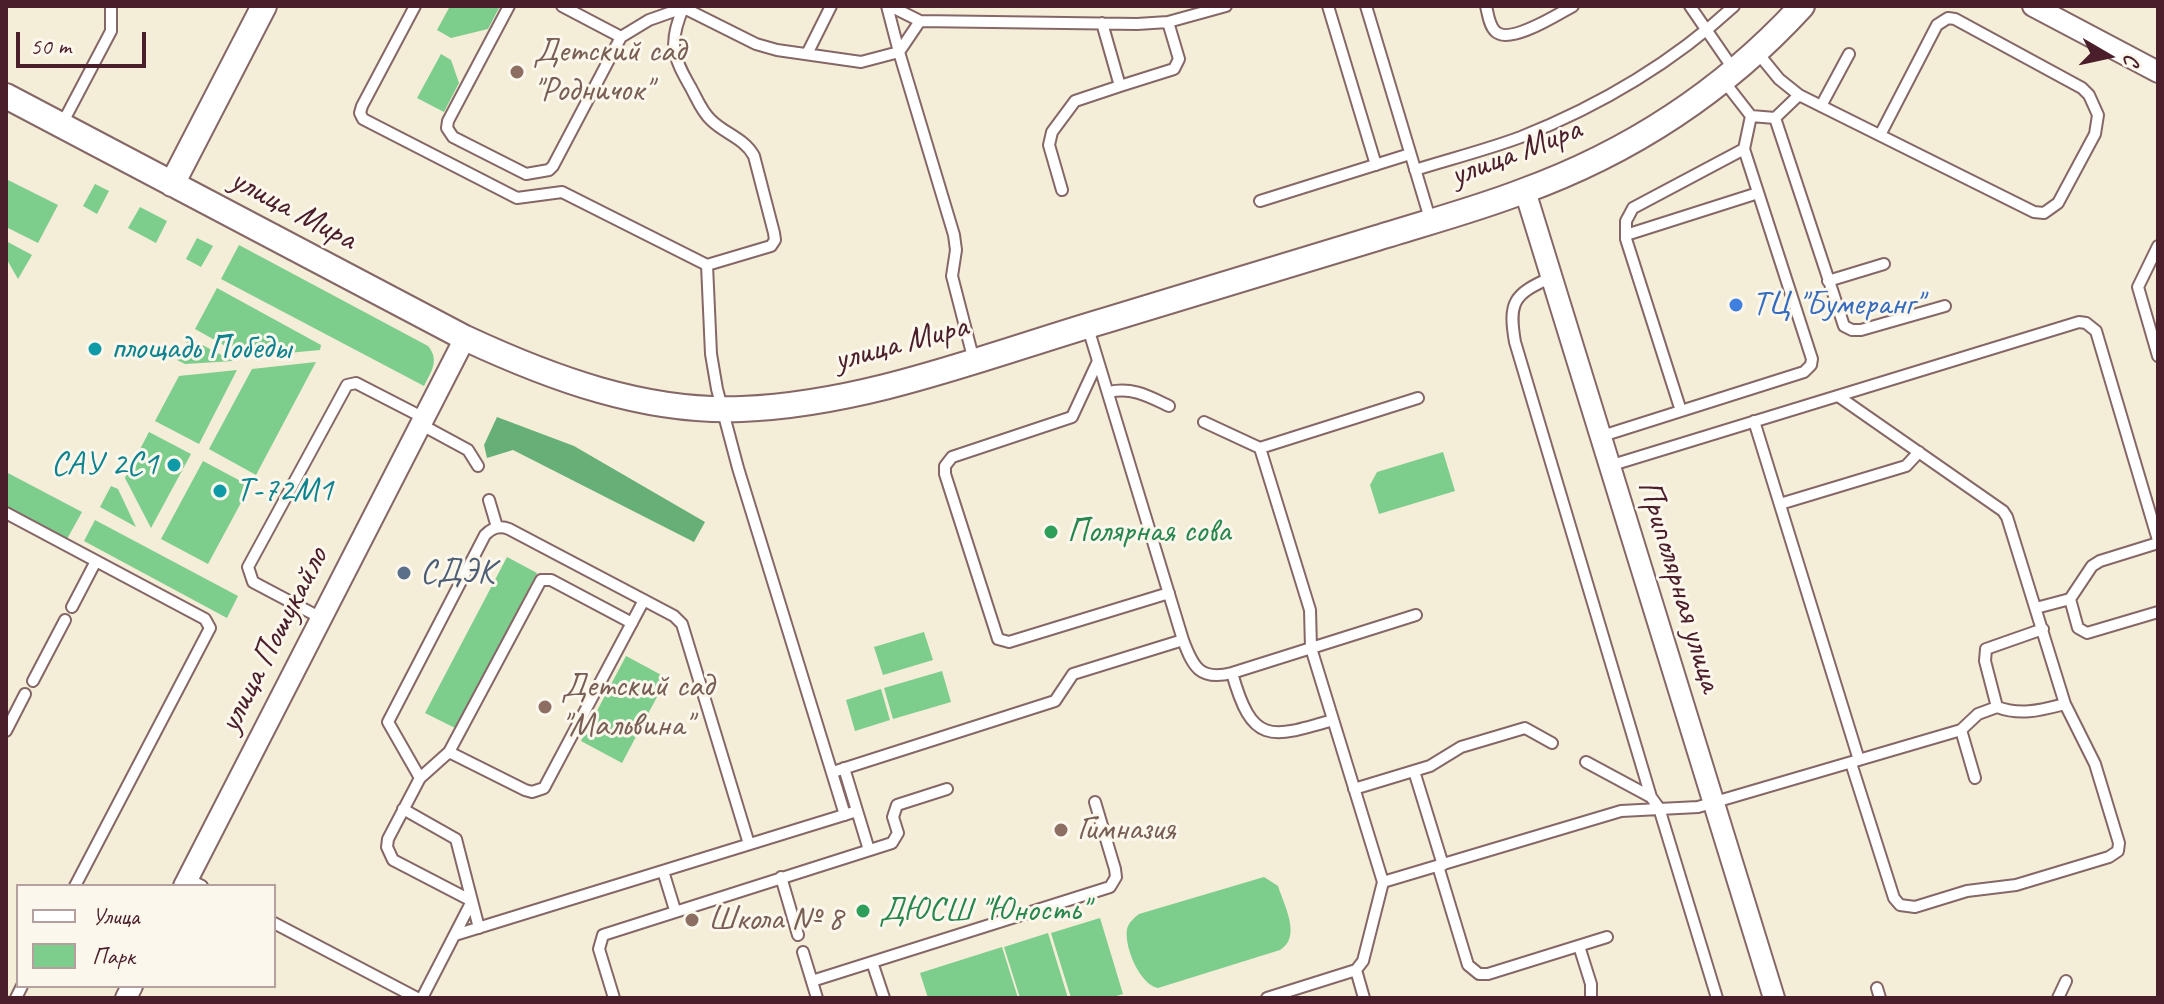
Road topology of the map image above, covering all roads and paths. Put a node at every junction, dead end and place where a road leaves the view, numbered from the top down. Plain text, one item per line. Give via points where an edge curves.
1 (111, 6) edge
2 (264, 6) edge
3 (415, 6) edge
4 (509, 6) edge
5 (562, 6) edge
6 (831, 6) edge
7 (889, 6) edge
8 (1226, 6) edge
9 (1328, 6) edge
10 (1366, 6) edge
11 (1486, 6) edge
12 (1573, 6) edge
13 (1690, 6) edge
14 (1734, 6) edge
15 (1802, 6) edge
16 (2033, 6) edge
17 (683, 7) edge
18 (920, 21) junction
19 (1168, 22) junction
20 (1102, 23) junction
21 (1707, 31) junction
22 (621, 37) junction
23 (899, 52) junction
24 (1757, 52) junction
25 (807, 54) junction
26 (1849, 54) dead end
27 (2158, 72) edge
28 (1729, 76) junction
29 (1120, 86) junction
30 (1799, 95) junction
31 (6, 96) edge
32 (1821, 106) junction
33 (1751, 116) junction
34 (1775, 118) junction
35 (61, 125) junction
36 (1880, 135) junction
37 (1744, 149) junction
38 (1410, 154) junction
39 (1376, 165) junction
40 (1415, 170) junction
41 (172, 184) junction
42 (1062, 190) dead end
43 (1525, 191) junction
44 (1758, 193) junction
45 (1260, 201) dead end
46 (1431, 222) junction
47 (1626, 235) junction
48 (2158, 246) edge
49 (1884, 264) dead end
50 (707, 265) junction
51 (1550, 278) junction
52 (1828, 281) junction
53 (1945, 306) dead end
54 (1087, 326) junction
55 (465, 338) junction
56 (2158, 356) edge
57 (974, 361) junction
58 (1098, 361) junction
59 (1109, 392) junction
60 (1838, 396) junction
61 (1418, 398) dead end
62 (1169, 406) dead end
63 (722, 409) junction
64 (1681, 411) junction
65 (422, 421) junction
66 (1754, 421) junction
67 (1204, 422) dead end
68 (1599, 437) junction
69 (1260, 448) junction
70 (1919, 452) junction
71 (478, 466) dead end
72 (1608, 466) junction
73 (489, 500) dead end
74 (1780, 504) junction
75 (6, 513) edge
76 (497, 527) junction
77 (2158, 542) edge
78 (96, 561) junction
79 (1169, 593) junction
80 (2070, 599) junction
81 (644, 600) junction
82 (72, 607) dead end
83 (2036, 608) junction
84 (2158, 612) edge
85 (1416, 615) dead end
86 (321, 618) junction
87 (65, 620) dead end
88 (632, 623) junction
89 (2043, 629) junction
90 (1183, 640) junction
91 (1311, 648) junction
92 (1232, 673) junction
93 (33, 681) dead end
94 (25, 694) dead end
95 (2065, 704) junction
96 (1997, 707) junction
97 (1333, 720) junction
98 (1961, 730) junction
99 (6, 731) edge
100 (1552, 743) dead end
101 (449, 752) junction
102 (1855, 761) junction
103 (1586, 762) dead end
104 (838, 770) junction
105 (1414, 771) junction
106 (420, 778) junction
107 (1975, 778) dead end
108 (947, 789) dead end
109 (1354, 789) junction
110 (1651, 797) junction
111 (1095, 802) dead end
112 (1713, 803) junction
113 (1659, 808) junction
114 (403, 809) junction
115 (857, 811) junction
116 (845, 815) junction
117 (749, 844) junction
118 (869, 850) junction
119 (1440, 866) junction
120 (663, 871) junction
121 (781, 877) junction
122 (1383, 882) junction
123 (76, 884) edge
124 (192, 884) edge
125 (472, 901) junction
126 (675, 910) junction
127 (276, 924) edge
128 (479, 928) junction
129 (455, 935) junction
130 (798, 935) dead end
131 (1607, 937) dead end
132 (1579, 946) junction
133 (803, 952) dead end
134 (872, 962) junction
135 (1356, 970) junction
136 (812, 981) junction
137 (2066, 981) dead end
138 (420, 998) edge
139 (614, 998) edge
140 (817, 998) edge
141 (884, 998) edge
142 (1267, 998) edge
143 (1364, 998) edge
144 (1591, 998) edge
145 (1717, 998) edge
146 (1774, 998) edge
147 (2058, 998) edge

1 - 35 lane via 110,35
2 - 41 street
3 - 50 lane via 362,106 363,119 517,198 562,192
4 - 22 lane via 447,128 453,137 526,174 553,166
5 - 22 lane
6 - 25 lane
7 - 18 lane
7 - 23 lane
8 - 19 lane
9 - 39 lane
10 - 38 lane
11 - 12 lane via 1496,33 1509,36
13 - 21 lane
14 - 21 lane
15 - 24 street, улица Мира
16 - 27 street
17 - 22 lane
17 - 25 lane via 766,48
17 - 50 lane via 674,29 676,62 712,121 749,147 775,240 771,246
18 - 20 lane
18 - 23 lane
19 - 20 lane
19 - 29 lane via 1179,59 1174,69
20 - 29 lane
21 - 28 lane
21 - 40 lane via 1642,76 1562,119
23 - 25 lane via 865,62
23 - 57 lane via 954,235 952,276
24 - 28 street, улица Мира
24 - 30 lane
26 - 32 lane
28 - 33 lane
28 - 43 street, улица Мира via 1617,149
29 - 42 lane via 1075,101 1052,132 1049,145
30 - 32 lane
30 - 34 lane
31 - 35 street, улица Мира
32 - 36 lane
33 - 34 lane
33 - 37 lane
34 - 52 lane
35 - 41 street, улица Мира
36 - 36 lane via 1937,25 1948,18 2082,88 2098,115 2095,134 2058,203 2044,213
37 - 44 lane
37 - 47 lane via 1633,208
38 - 39 lane
38 - 40 lane
39 - 45 lane
40 - 46 lane
41 - 55 street, улица Мира
43 - 46 street, улица Мира
43 - 51 street, Приполярная улица
44 - 47 lane
44 - 64 lane via 1811,365 1804,372
46 - 54 street, улица Мира
47 - 64 lane
48 - 56 lane via 2138,287
49 - 52 lane
50 - 63 lane via 711,354
51 - 68 street, Приполярная улица
51 - 110 lane via 1528,288 1515,302 1515,342
52 - 53 lane via 1840,319 1852,330
54 - 57 street, улица Мира
54 - 58 lane
55 - 63 street, улица Мира via 518,363 608,393
55 - 65 street, улица Пошукайло
57 - 63 street, улица Мира via 828,399
58 - 59 lane
58 - 79 lane via 1072,417 952,457 945,474 998,639 1009,642
59 - 62 lane via 1139,392
59 - 79 lane
60 - 66 lane
60 - 70 lane
60 - 77 lane via 2086,323 2096,331
61 - 69 lane
63 - 104 lane
64 - 68 lane
65 - 71 lane via 468,450
65 - 86 street, улица Пошукайло
65 - 86 lane via 356,383 347,385 248,567 253,582
66 - 72 lane
66 - 74 lane
67 - 69 lane
68 - 72 street, Приполярная улица
69 - 91 lane via 1310,610
70 - 74 lane via 1906,466
70 - 83 lane via 2003,511
72 - 112 street, Приполярная улица
73 - 76 lane
74 - 102 lane
75 - 78 lane
76 - 81 lane
76 - 106 lane via 485,535 389,718 389,727
77 - 80 lane via 2092,566
78 - 82 lane
78 - 123 lane via 205,619 210,628
79 - 90 lane
80 - 83 lane
80 - 84 lane via 2078,628 2087,633
81 - 88 lane
81 - 117 lane via 682,624
83 - 89 lane
85 - 91 lane
86 - 124 street, улица Пошукайло
87 - 93 lane
88 - 101 lane via 544,788 525,790
88 - 101 lane via 551,580 541,580
89 - 95 lane
89 - 96 lane via 1986,649
90 - 92 lane via 1198,670 1208,675
90 - 104 lane via 1073,674 1055,701
91 - 92 lane
91 - 97 lane
92 - 97 lane via 1247,716 1265,730 1291,733
94 - 99 lane
95 - 96 lane via 2028,713
95 - 102 lane via 2095,764 2118,851 2016,885 1967,891 1915,907 1900,905
96 - 98 lane via 1978,714
97 - 109 lane
98 - 102 lane
98 - 107 lane
100 - 105 lane via 1525,728 1461,747
101 - 106 lane
102 - 112 lane
103 - 110 lane
104 - 115 lane
104 - 116 lane
105 - 109 lane
105 - 119 lane
106 - 114 lane
108 - 118 lane via 897,805 897,837
109 - 122 lane
110 - 113 lane
111 - 134 lane via 1115,869 1110,887
112 - 113 lane
112 - 146 street, Приполярная улица
113 - 119 lane via 1621,811
113 - 145 lane
114 - 125 lane via 456,839
114 - 125 lane via 388,839 393,860
115 - 116 lane
115 - 118 lane
116 - 117 lane
117 - 120 lane
118 - 121 lane
119 - 122 lane
119 - 132 lane via 1473,971 1488,974
120 - 126 lane
120 - 128 lane
121 - 126 lane
121 - 130 lane
122 - 135 lane via 1363,961
125 - 128 lane
125 - 129 lane
126 - 139 lane via 603,935 599,949
127 - 138 lane
128 - 129 lane
129 - 138 lane
131 - 132 lane
132 - 144 lane
133 - 136 lane
134 - 136 lane
134 - 141 lane
135 - 142 lane
135 - 143 lane
136 - 140 lane
137 - 147 lane

